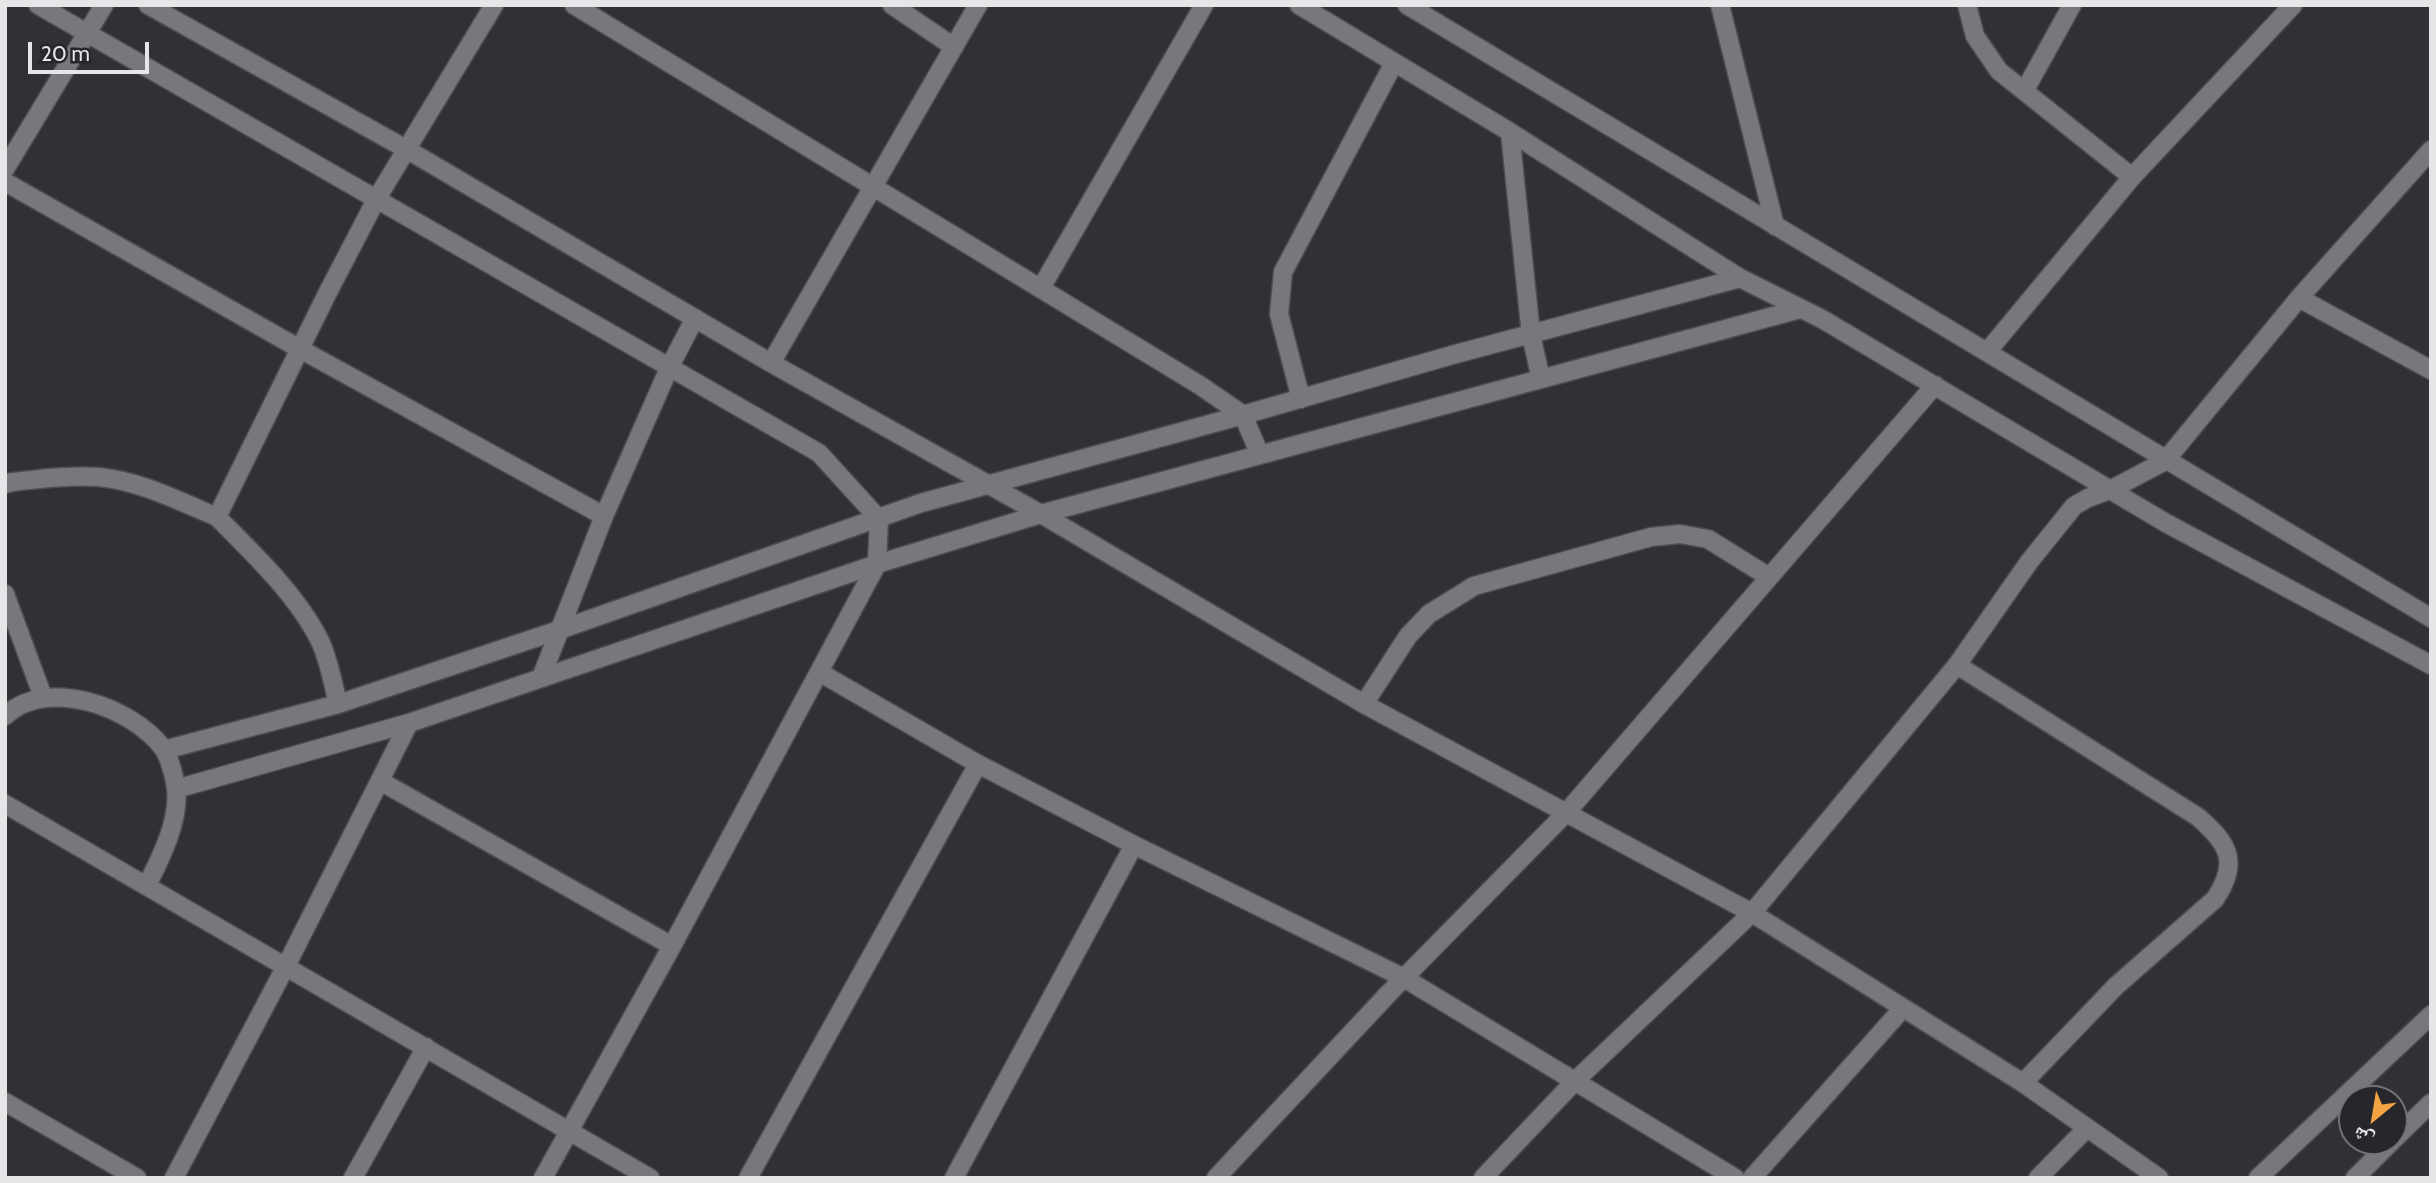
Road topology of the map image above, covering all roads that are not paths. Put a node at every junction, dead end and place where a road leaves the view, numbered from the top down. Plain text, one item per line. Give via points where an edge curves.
1 (38, 5) edge
2 (104, 5) edge
3 (148, 5) edge
4 (494, 5) edge
5 (574, 5) edge
6 (892, 5) edge
7 (978, 5) edge
8 (1204, 5) edge
9 (1299, 5) edge
10 (1407, 5) edge
11 (1967, 5) edge
12 (2072, 5) edge
13 (2293, 5) edge
14 (1722, 6) edge
15 (86, 33) junction
16 (954, 47) junction
17 (1394, 63) junction
18 (2025, 90) junction
19 (1510, 132) junction
20 (406, 149) junction
21 (2431, 150) edge
22 (5, 169) edge
23 (2132, 177) junction
24 (5, 182) edge
25 (874, 187) junction
26 (376, 198) junction
27 (1775, 226) junction
28 (1740, 278) junction
29 (1041, 288) junction
30 (2299, 298) junction
31 (1800, 309) junction
32 (695, 318) junction
33 (1531, 335) junction
34 (300, 349) junction
35 (1987, 352) junction
36 (771, 363) junction
37 (670, 366) junction
38 (2431, 370) edge
39 (1541, 379) junction
40 (1936, 385) junction
41 (1301, 399) junction
42 (1243, 415) junction
43 (1259, 455) junction
44 (2165, 461) junction
45 (5, 484) edge
46 (985, 484) junction
47 (2112, 489) junction
48 (1041, 514) junction
49 (604, 516) junction
50 (217, 517) junction
51 (879, 519) junction
52 (877, 564) junction
53 (1769, 577) junction
54 (5, 594) edge
55 (2431, 618) edge
56 (559, 630) junction
57 (1956, 664) junction
58 (2431, 665) edge
59 (819, 672) junction
60 (541, 678) junction
61 (43, 697) junction
62 (338, 704) junction
63 (1364, 704) junction
64 (5, 716) edge
65 (408, 723) junction
66 (164, 750) junction
67 (978, 764) junction
68 (380, 780) junction
69 (176, 789) junction
70 (5, 804) edge
71 (1566, 813) junction
72 (1134, 845) junction
73 (147, 885) junction
74 (1752, 913) junction
75 (672, 946) junction
76 (286, 966) junction
77 (1404, 978) junction
78 (1903, 1007) junction
79 (2431, 1015) edge
80 (426, 1047) junction
81 (1576, 1082) junction
82 (2023, 1083) junction
83 (5, 1102) edge
84 (2431, 1103) edge
85 (2408, 1125) edge
86 (2087, 1128) junction
87 (570, 1132) junction
88 (2378, 1155) edge
89 (137, 1178) edge
90 (174, 1178) edge
91 (353, 1178) edge
92 (543, 1178) edge
93 (650, 1178) edge
94 (748, 1178) edge
95 (954, 1178) edge
96 (1216, 1178) edge
97 (1483, 1178) edge
98 (1735, 1178) edge
99 (1752, 1178) edge
100 (2038, 1178) edge
101 (2159, 1178) edge
102 (2258, 1178) edge
103 (2355, 1178) edge

1 - 15 street
2 - 15 street
3 - 20 street
4 - 20 street
5 - 25 street
6 - 16 street
7 - 16 street
8 - 29 street
9 - 17 street
10 - 27 street
11 - 18 street via 1975,36 1988,57
12 - 18 street
13 - 23 street
14 - 27 street
15 - 22 street
15 - 26 street
16 - 25 street
17 - 19 street
17 - 41 street via 1283,272 1279,314
18 - 23 street
19 - 28 street
19 - 33 street
20 - 26 street
20 - 32 street
21 - 30 street
23 - 35 street
24 - 34 street
25 - 29 street
25 - 36 street
26 - 34 street
26 - 37 street
27 - 35 street
28 - 31 street
28 - 33 street
29 - 42 street
30 - 38 street
30 - 44 street
31 - 39 street
31 - 40 street
32 - 36 street
32 - 37 street
33 - 39 street
33 - 41 street
34 - 49 street
34 - 50 street
35 - 44 street
36 - 46 street
37 - 49 street
37 - 51 street via 819,453
39 - 43 street
40 - 47 street
40 - 53 street
41 - 42 street
42 - 43 street
42 - 46 street
43 - 48 street
44 - 47 street
44 - 55 street
45 - 50 street via 99,477 139,485
46 - 48 street
46 - 51 street
47 - 57 street via 2074,506
47 - 58 street via 2166,523
48 - 52 street
48 - 63 street
49 - 56 street
50 - 62 street via 265,565 313,630
51 - 52 street
51 - 56 street
52 - 59 street
52 - 60 street
53 - 63 street via 1708,539 1680,534 1651,537 1474,586 1429,614 1408,636
53 - 71 street
54 - 61 street
56 - 60 street
56 - 62 street
57 - 74 street
57 - 82 street via 2198,817 2218,834 2229,858 2224,884 2215,899 2116,986
59 - 67 street
59 - 75 street
60 - 65 street
61 - 64 street
61 - 66 street via 84,700 113,710 142,728
62 - 66 street
63 - 71 street
65 - 68 street
65 - 69 street
66 - 69 street
67 - 72 street
67 - 94 street
68 - 75 street
68 - 76 street
69 - 73 street via 168,837
70 - 73 street
71 - 74 street
71 - 77 street
72 - 77 street
72 - 95 street
73 - 76 street
74 - 78 street
74 - 81 street
75 - 87 street
76 - 80 street
76 - 90 street
77 - 81 street
77 - 96 street
78 - 82 street
78 - 99 street
79 - 102 street
80 - 87 street
80 - 91 street
81 - 97 street
81 - 98 street
82 - 86 street
83 - 89 street
84 - 85 street
86 - 100 street
86 - 101 street
87 - 92 street
87 - 93 street
88 - 103 street

